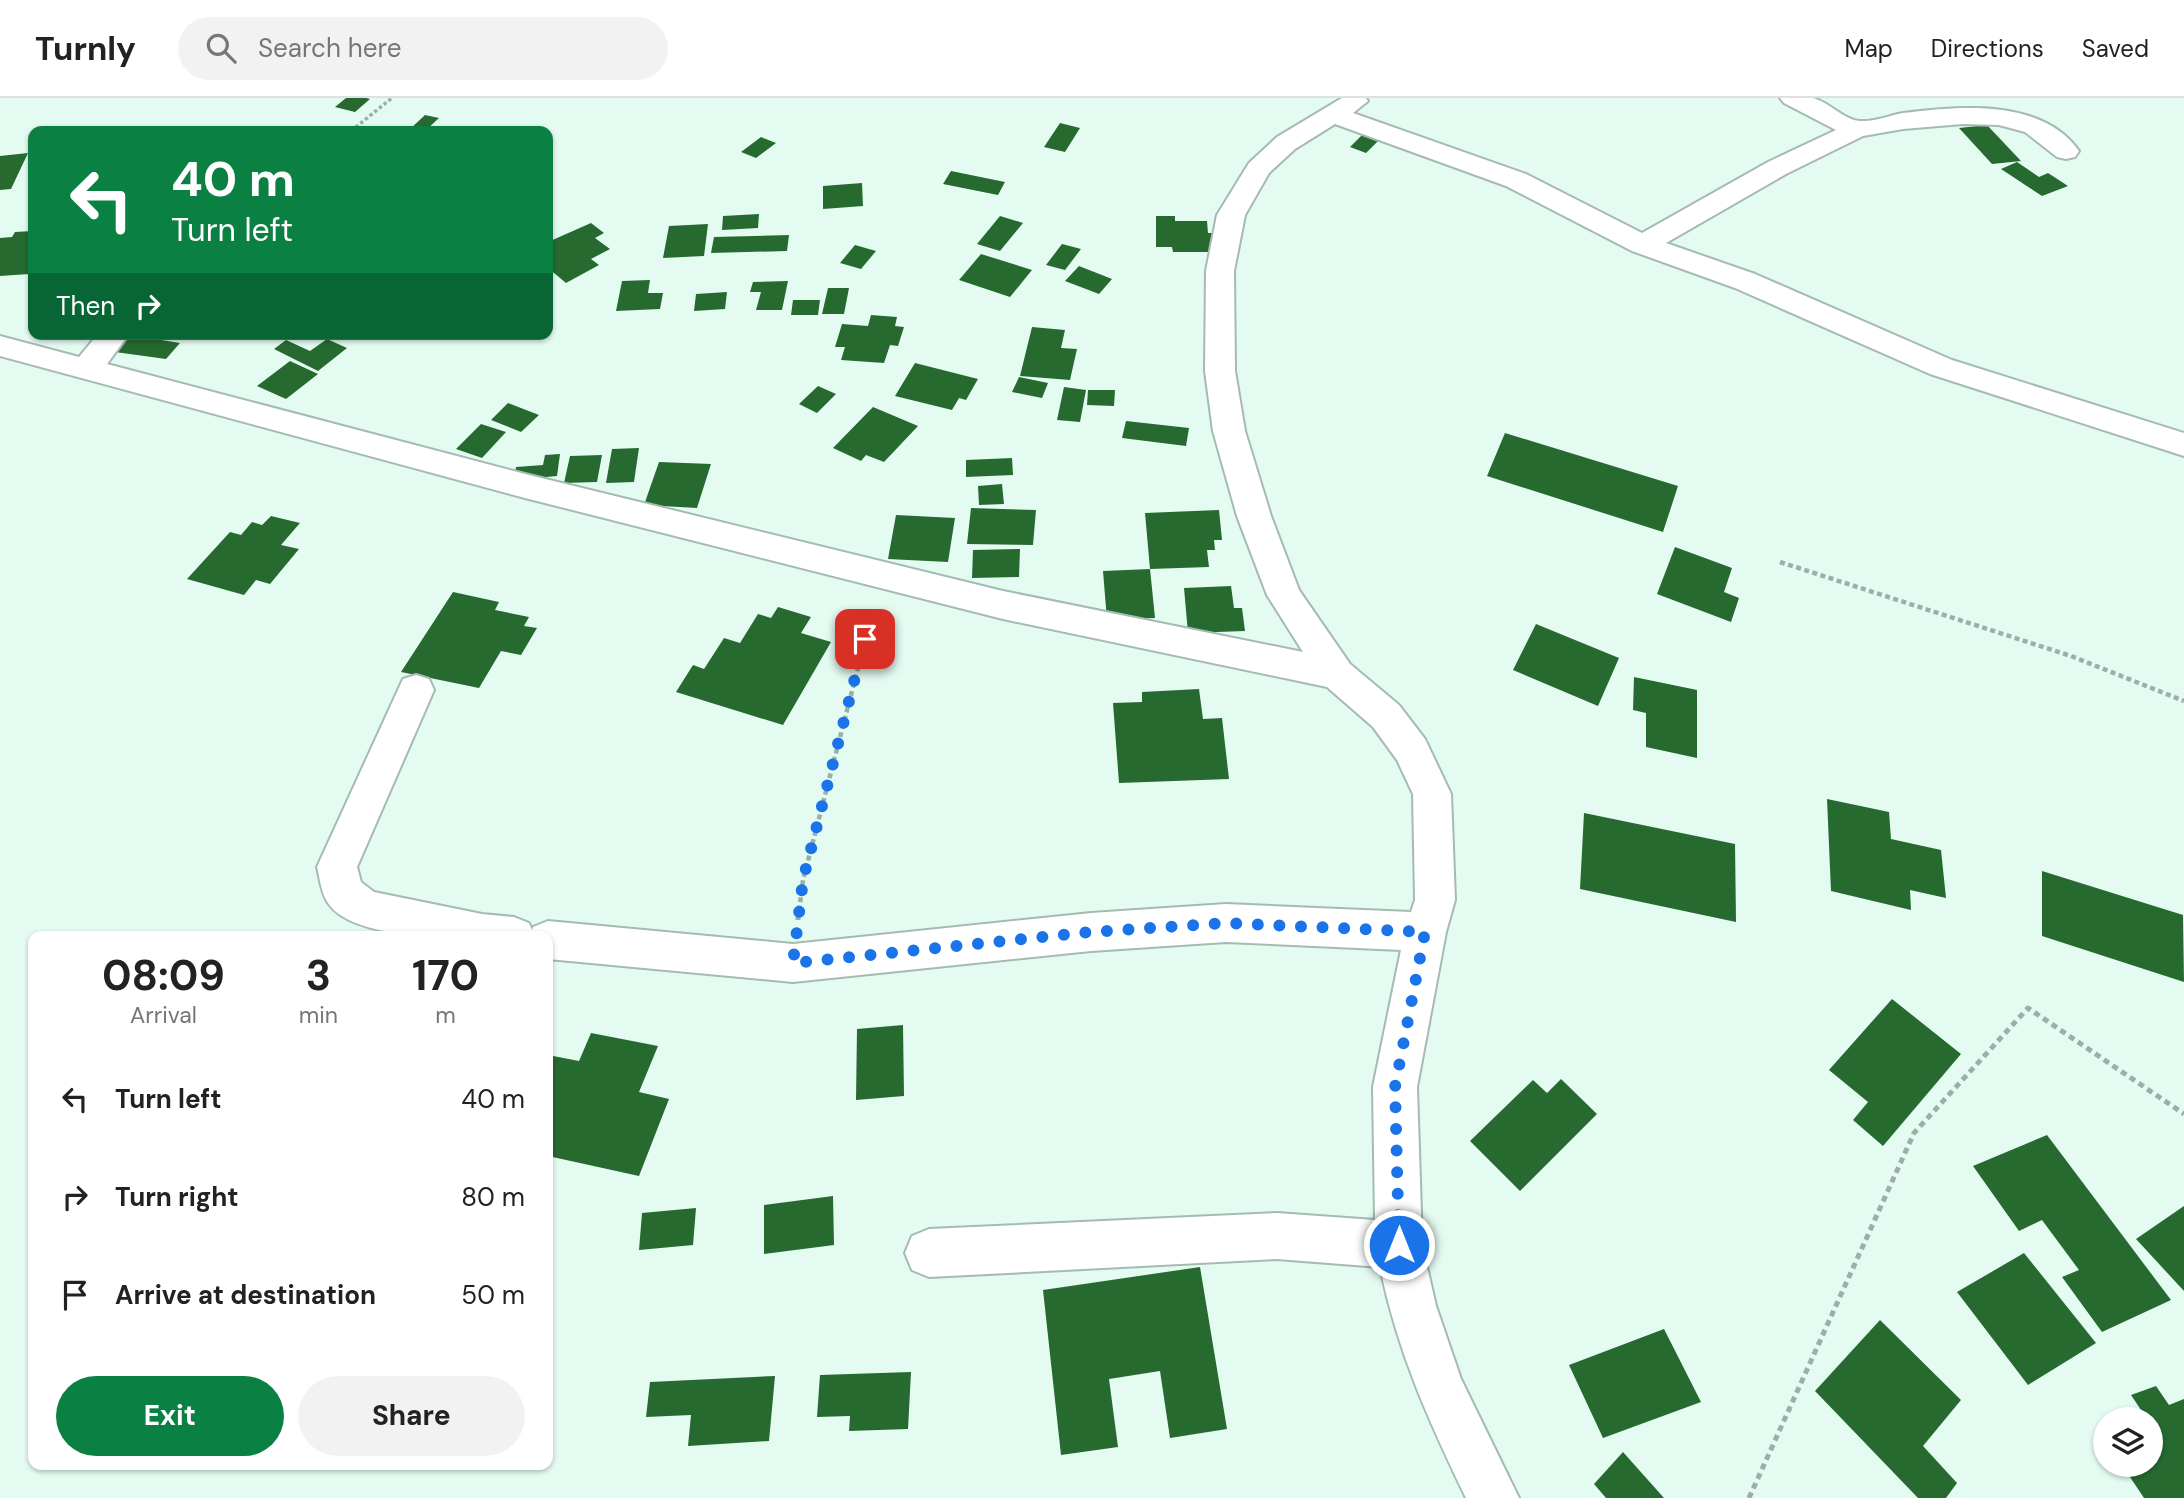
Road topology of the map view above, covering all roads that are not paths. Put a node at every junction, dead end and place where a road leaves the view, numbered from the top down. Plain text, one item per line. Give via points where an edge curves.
1 (1360, 98) edge
2 (1793, 98) edge
3 (1332, 114) junction
4 (1856, 130) junction
5 (2066, 151) dead end
6 (1642, 245) junction
7 (109, 340) edge
8 (0, 346) edge
9 (87, 368) junction
10 (2184, 445) edge
11 (1337, 674) junction
12 (416, 690) dead end
13 (473, 931) edge
14 (1425, 932) junction
15 (553, 940) edge
16 (1399, 1245) junction
17 (929, 1252) dead end
18 (1493, 1498) edge

1 - 3 street
2 - 4 street
3 - 6 street via 1516,180
3 - 11 street via 1286,143 1258,169 1231,215 1220,271 1220,371 1229,431 1284,595
4 - 5 street via 1903,121 1999,117 2034,126
4 - 6 street via 1777,168
6 - 10 street via 1745,281 1941,367
7 - 9 street
8 - 9 street
9 - 11 street via 525,486 1003,605
11 - 14 street via 1386,716 1412,750 1433,794 1435,900
12 - 13 street via 337,867 343,892 364,908
14 - 15 street via 1226,923 793,963
14 - 16 street via 1395,1087
16 - 17 street via 1277,1236
16 - 18 street via 1412,1306 1439,1388

